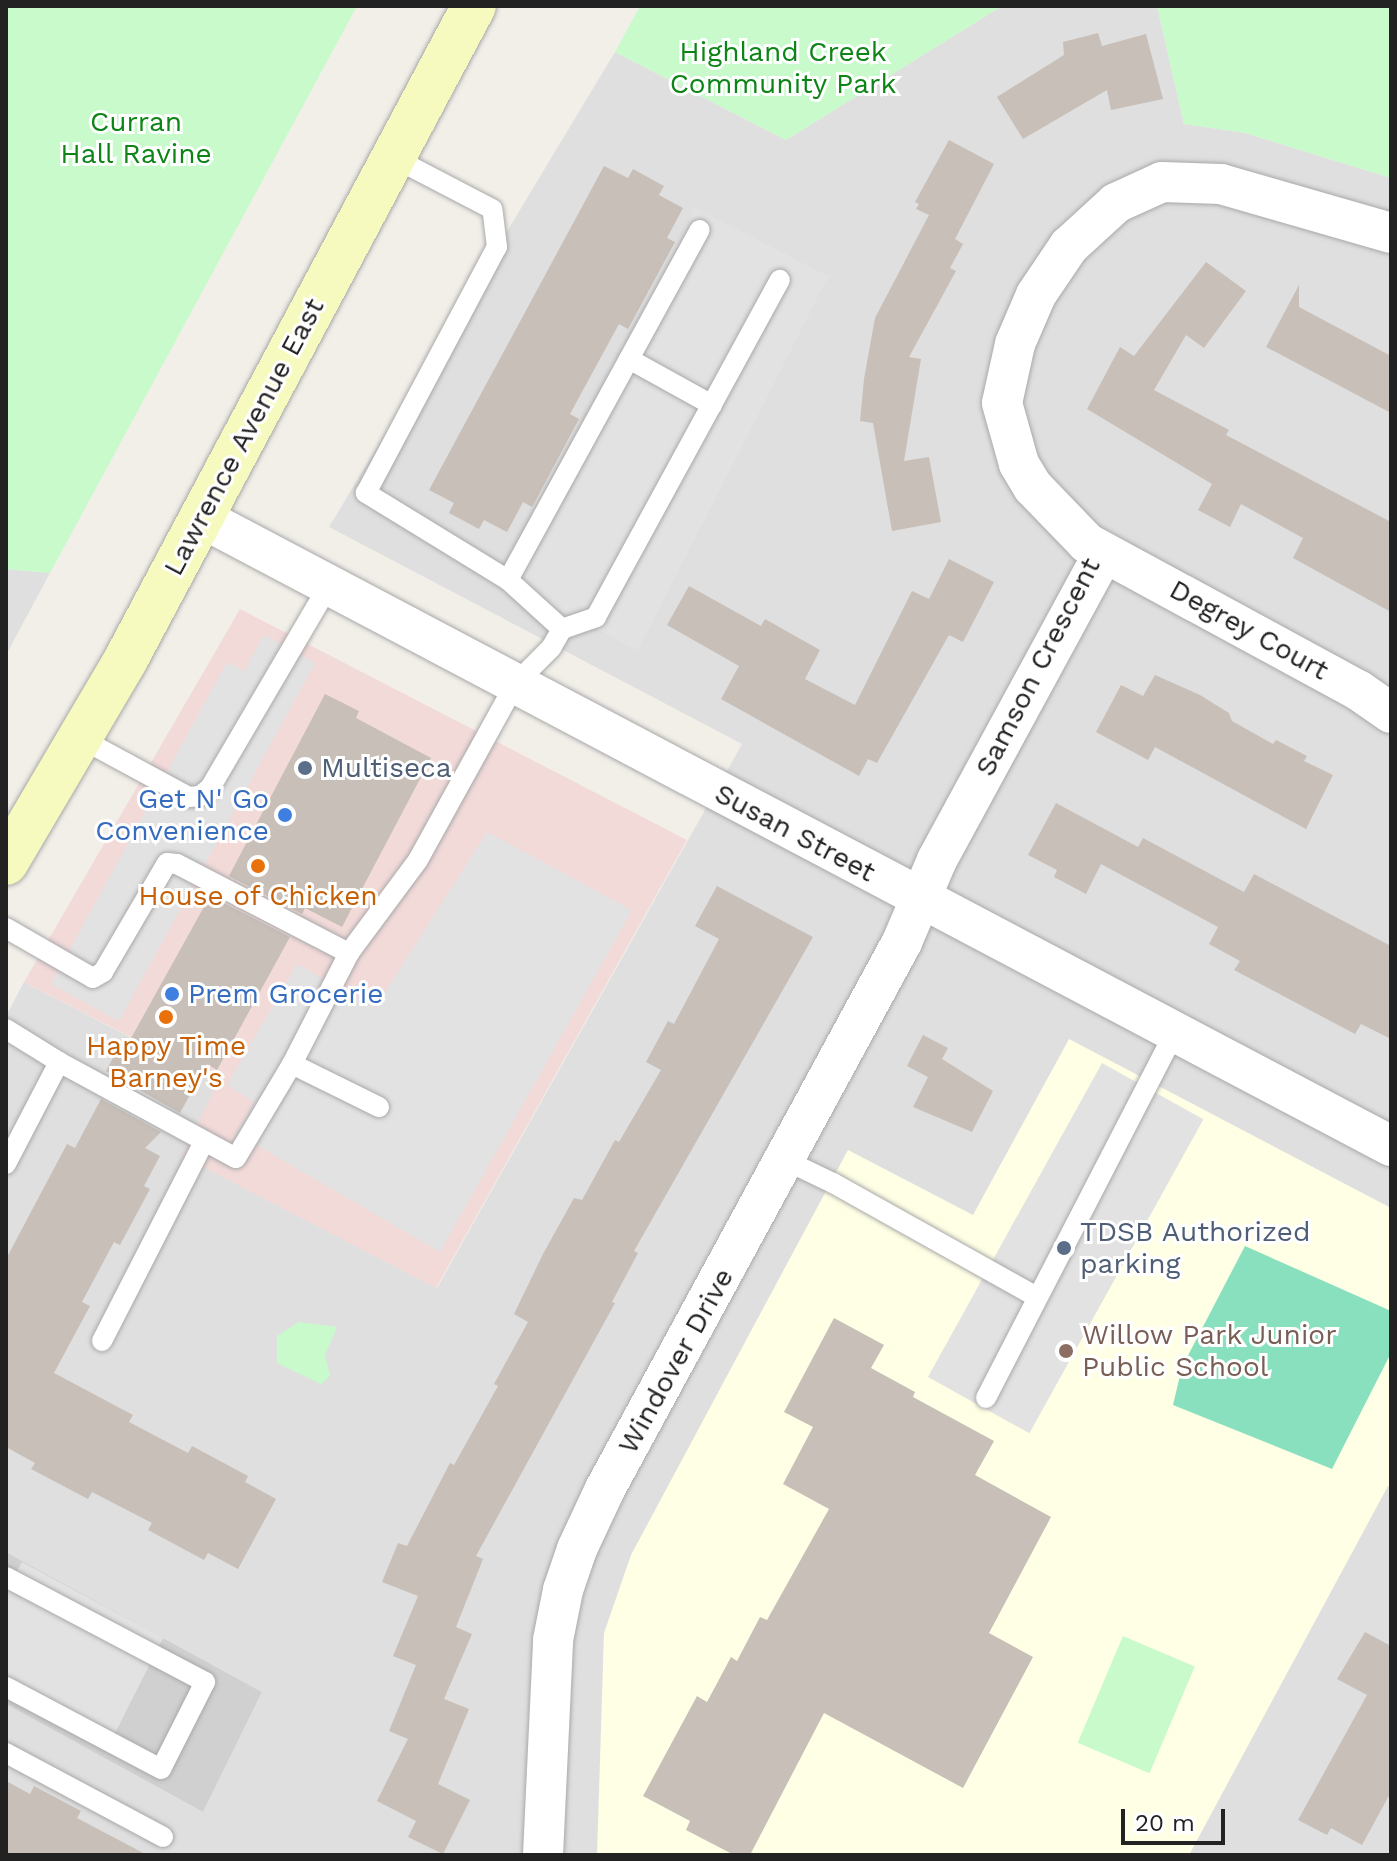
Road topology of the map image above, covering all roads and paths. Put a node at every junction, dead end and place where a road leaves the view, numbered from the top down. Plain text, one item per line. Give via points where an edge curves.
1 (474, 6) edge
2 (394, 158) junction
3 (700, 230) dead end
4 (1391, 233) edge
5 (780, 280) dead end
6 (629, 359) junction
7 (712, 405) junction
8 (200, 517) junction
9 (1104, 553) junction
10 (508, 580) junction
11 (329, 585) junction
12 (562, 629) junction
13 (515, 684) junction
14 (1391, 713) edge
15 (78, 737) junction
16 (6, 863) edge
17 (923, 901) junction
18 (6, 928) edge
19 (349, 953) junction
20 (6, 1029) edge
21 (1174, 1033) junction
22 (59, 1062) junction
23 (292, 1064) junction
24 (379, 1107) dead end
25 (204, 1142) junction
26 (1391, 1146) edge
27 (785, 1160) junction
28 (6, 1164) edge
29 (1037, 1297) junction
30 (102, 1341) dead end
31 (986, 1398) dead end
32 (6, 1577) edge
33 (6, 1687) edge
34 (6, 1753) edge
35 (163, 1837) dead end
36 (543, 1855) edge

1 - 2 main road, Lawrence Avenue East
2 - 8 main road, Lawrence Avenue East
2 - 10 lane via 492,209 497,247 366,493
3 - 6 lane
4 - 9 street, Samson Crescent via 1221,184 1162,182 1116,203 1069,246 1036,295 1015,344 1002,403 1012,449 1033,487 1087,543
5 - 7 lane
6 - 7 lane
6 - 10 lane
7 - 12 lane via 596,617
8 - 11 street, Susan Street
8 - 15 main road, Lawrence Avenue East via 126,659
9 - 14 street, Degrey Court via 1358,690
9 - 17 street, Samson Crescent via 937,860
10 - 12 lane
11 - 13 street, Susan Street
11 - 15 lane via 210,788 200,796 189,797
12 - 13 lane
13 - 17 street, Susan Street
13 - 19 lane via 418,860
15 - 16 main road, Lawrence Avenue East
17 - 21 street, Susan Street
17 - 27 street, Windover Drive
18 - 19 lane via 93,978 103,972 167,863
19 - 23 lane
20 - 22 lane
21 - 26 street, Susan Street
21 - 29 lane
22 - 25 lane
22 - 28 lane
23 - 24 lane
23 - 25 lane via 236,1158
25 - 30 lane
27 - 29 lane
27 - 36 street, Windover Drive via 577,1549 553,1640
29 - 31 lane
32 - 33 lane via 205,1682 161,1769
34 - 35 lane

